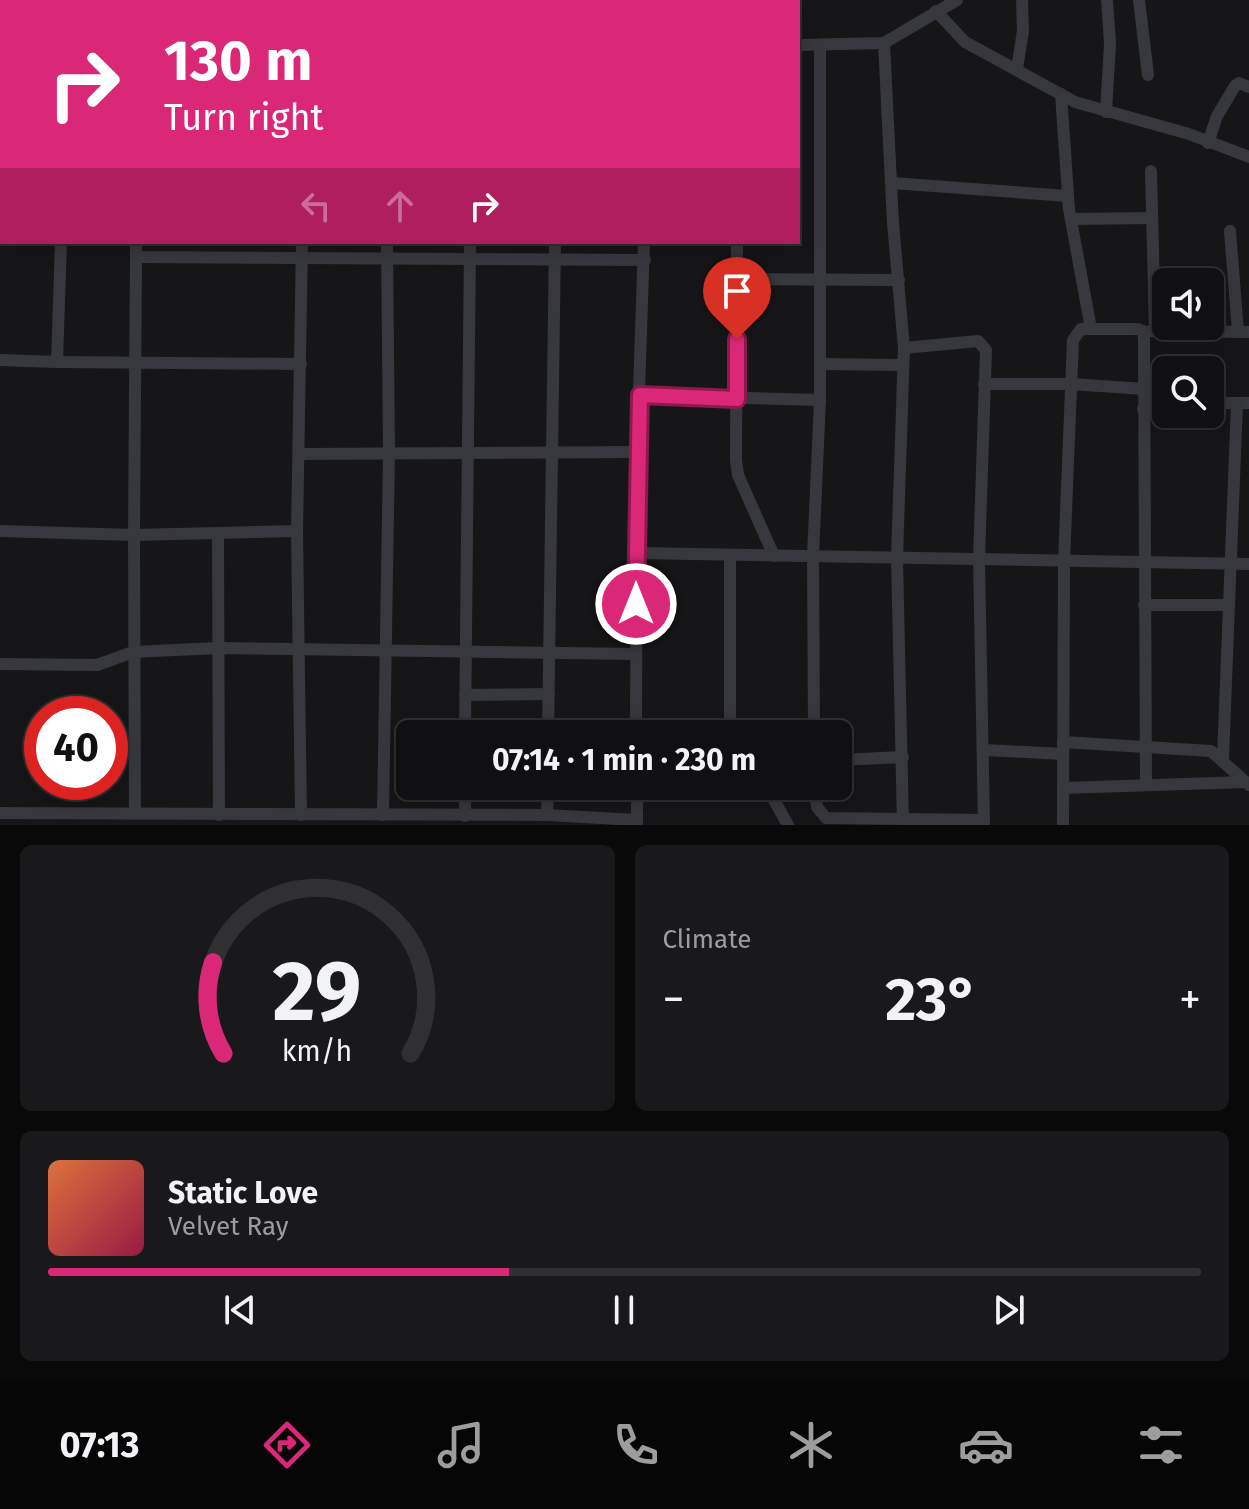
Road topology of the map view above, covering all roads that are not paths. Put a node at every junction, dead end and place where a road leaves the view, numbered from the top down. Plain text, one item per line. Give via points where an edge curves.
1 (957, 0) edge
2 (1022, 0) edge
3 (1107, 0) edge
4 (1139, 0) edge
5 (936, 11) junction
6 (884, 43) junction
7 (800, 45) edge
8 (820, 45) junction
9 (1017, 69) junction
10 (1148, 75) dead end
11 (1249, 87) edge
12 (1061, 94) junction
13 (1106, 112) junction
14 (1208, 143) junction
15 (1249, 157) edge
16 (1151, 171) dead end
17 (892, 183) junction
18 (1068, 196) junction
19 (1152, 218) junction
20 (1071, 219) junction
21 (1230, 231) dead end
22 (61, 244) edge
23 (136, 244) edge
24 (219, 244) edge
25 (302, 244) edge
26 (387, 244) edge
27 (470, 244) edge
28 (555, 244) edge
29 (644, 244) edge
30 (737, 244) edge
31 (136, 257) junction
32 (219, 258) junction
33 (302, 259) junction
34 (555, 259) junction
35 (387, 260) junction
36 (470, 260) junction
37 (645, 260) junction
38 (737, 279) junction
39 (899, 280) junction
40 (820, 281) junction
41 (1091, 329) junction
42 (1149, 331) junction
43 (1244, 332) edge
44 (904, 348) junction
45 (0, 360) edge
46 (57, 362) junction
47 (135, 362) junction
48 (301, 364) junction
49 (820, 364) junction
50 (903, 365) junction
51 (984, 384) junction
52 (1071, 384) junction
53 (1144, 389) junction
54 (640, 395) junction
55 (737, 399) junction
56 (820, 400) junction
57 (1243, 403) edge
58 (1152, 408) edge
59 (1143, 409) junction
60 (637, 452) junction
61 (467, 453) junction
62 (551, 453) junction
63 (300, 454) junction
64 (389, 454) junction
65 (0, 531) edge
66 (297, 531) junction
67 (218, 533) junction
68 (134, 535) junction
69 (637, 553) junction
70 (730, 555) junction
71 (774, 556) junction
72 (813, 556) junction
73 (897, 558) junction
74 (979, 559) junction
75 (1064, 562) junction
76 (1144, 563) junction
77 (1229, 564) junction
78 (1249, 564) edge
79 (1144, 605) junction
80 (1228, 605) junction
81 (218, 648) junction
82 (301, 651) junction
83 (133, 652) junction
84 (384, 652) junction
85 (466, 652) junction
86 (549, 652) junction
87 (636, 654) junction
88 (0, 664) edge
89 (549, 694) junction
90 (465, 695) junction
91 (465, 720) edge
92 (548, 720) edge
93 (636, 720) edge
94 (730, 720) edge
95 (814, 720) edge
96 (1143, 745) junction
97 (1063, 748) junction
98 (985, 750) junction
99 (903, 757) junction
100 (1223, 758) junction
101 (852, 759) edge
102 (1248, 783) edge
103 (1146, 785) junction
104 (1063, 788) junction
105 (465, 800) edge
106 (548, 800) edge
107 (637, 800) edge
108 (774, 800) edge
109 (816, 800) edge
110 (135, 813) junction
111 (219, 815) junction
112 (301, 815) junction
113 (383, 815) junction
114 (547, 815) junction
115 (465, 816) junction
116 (2, 817) edge
117 (84, 818) edge
118 (167, 820) edge
119 (251, 820) edge
120 (333, 820) edge
121 (414, 820) edge
122 (500, 820) edge
123 (583, 821) edge
124 (904, 821) edge
125 (637, 822) edge
126 (984, 822) edge
127 (788, 825) edge
128 (1063, 825) edge

1 - 5 street
2 - 9 street
3 - 13 street
4 - 10 street
5 - 6 street
5 - 9 street via 965,42
6 - 8 street
6 - 17 street
7 - 8 street
8 - 40 street
9 - 12 street
11 - 14 street via 1235,86
12 - 13 street
12 - 18 street
13 - 14 street
14 - 15 street
16 - 19 street
17 - 18 street
17 - 39 street
18 - 20 street
19 - 20 street
19 - 42 street
20 - 41 street
21 - 43 street
22 - 46 street
23 - 31 street
24 - 32 street
25 - 33 street
26 - 35 street
27 - 36 street
28 - 34 street
29 - 37 street
30 - 38 street
31 - 32 street
31 - 47 street
32 - 33 street
33 - 35 street
33 - 48 street
34 - 36 street
34 - 37 street
34 - 62 street
35 - 36 street
35 - 64 street
36 - 61 street
37 - 54 street
38 - 40 street
38 - 55 street
39 - 40 street
39 - 44 street
40 - 49 street
41 - 42 street
41 - 52 street via 1081,329 1073,340
42 - 43 street
42 - 53 street
44 - 50 street
44 - 51 street via 982,342
45 - 46 street
46 - 47 street
47 - 48 street
47 - 68 street
48 - 63 street
49 - 50 street
49 - 56 street
50 - 73 street
51 - 52 street
51 - 74 street
52 - 53 street
52 - 75 street
53 - 59 street
54 - 55 street
54 - 60 street
55 - 56 street
55 - 71 street via 738,475
56 - 72 street
57 - 77 street
58 - 59 street
59 - 76 street
60 - 62 street
60 - 69 street
61 - 62 street
61 - 64 street
61 - 85 street
62 - 86 street
63 - 64 street
63 - 66 street
64 - 84 street
65 - 68 street
66 - 67 street
66 - 82 street
67 - 68 street
67 - 81 street
68 - 83 street
69 - 70 street
69 - 87 street
70 - 71 street
70 - 94 street
71 - 72 street
72 - 73 street
72 - 95 street
73 - 74 street
73 - 99 street
74 - 75 street
74 - 98 street
75 - 76 street
75 - 97 street
76 - 77 street
76 - 79 street
77 - 78 street
77 - 80 street
79 - 80 street
79 - 96 street
80 - 100 street
81 - 82 street
81 - 83 street
81 - 111 street
82 - 84 street
82 - 112 street
83 - 88 street via 97,665
83 - 110 street
84 - 85 street
84 - 113 street
85 - 86 street
85 - 90 street
86 - 87 street
86 - 89 street
87 - 93 street
89 - 90 street
89 - 92 street
90 - 91 street
96 - 97 street
96 - 100 street via 1199,749
96 - 103 street
97 - 98 street
97 - 104 street
98 - 126 street
99 - 101 street
99 - 124 street
100 - 102 street
102 - 103 street
103 - 104 street
104 - 128 street
105 - 115 street
106 - 114 street
107 - 125 street
108 - 127 street
109 - 124 street via 826,818
110 - 117 street
110 - 118 street
111 - 118 street
111 - 119 street
112 - 119 street
112 - 120 street
113 - 120 street
113 - 121 street
114 - 122 street
114 - 123 street
115 - 121 street
115 - 122 street
116 - 117 street
123 - 125 street
124 - 126 street

